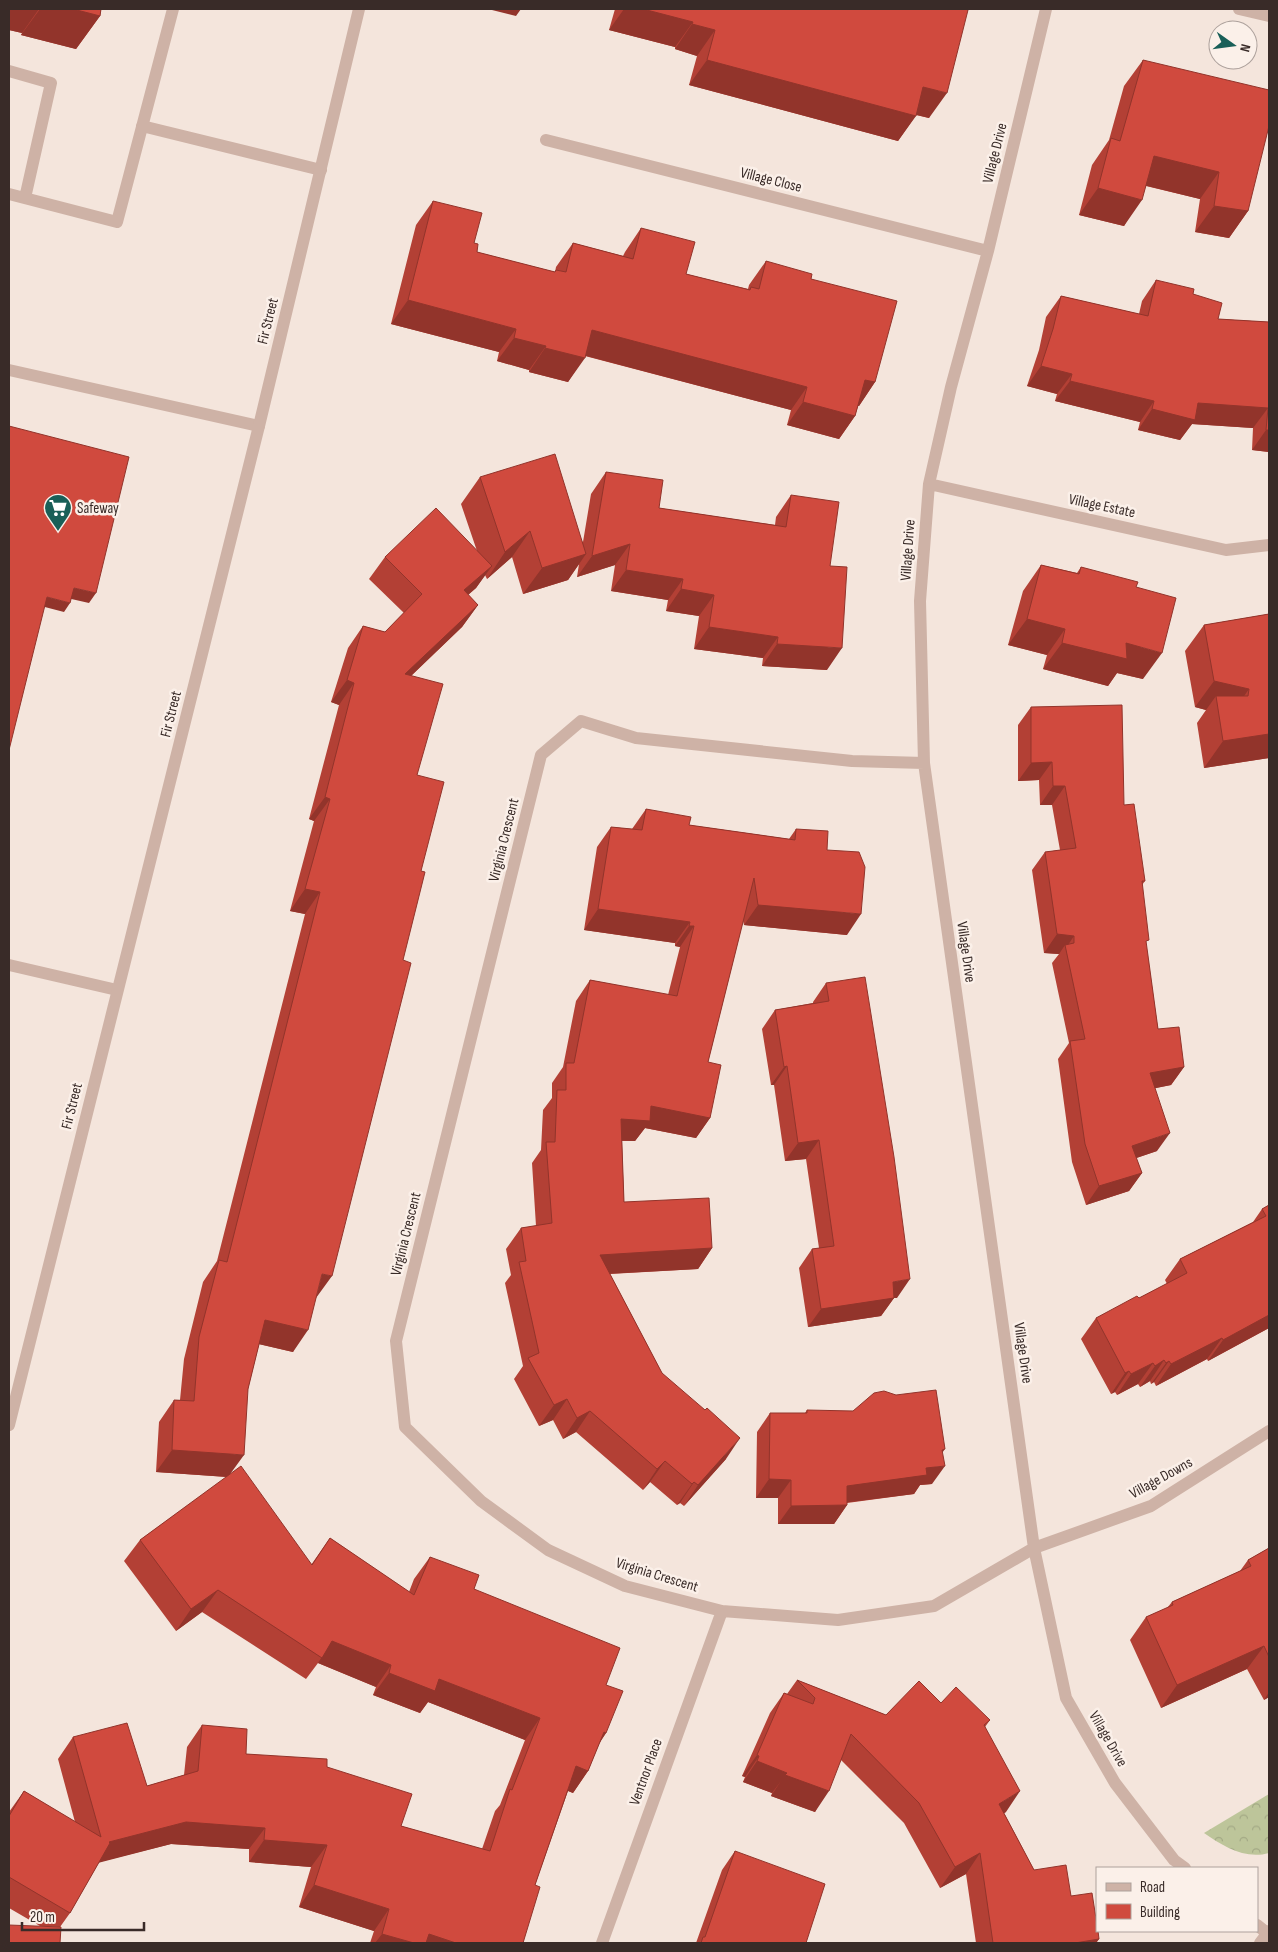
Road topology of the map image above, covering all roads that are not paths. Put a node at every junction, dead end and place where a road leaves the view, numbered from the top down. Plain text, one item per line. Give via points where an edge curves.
1 (173, 9) edge
2 (358, 9) edge
3 (1046, 9) edge
4 (1239, 9) edge
5 (1269, 16) edge
6 (9, 71) edge
7 (142, 126) junction
8 (546, 140) dead end
9 (321, 170) junction
10 (9, 194) edge
11 (25, 198) junction
12 (988, 251) junction
13 (9, 370) edge
14 (259, 426) junction
15 (929, 484) junction
16 (1269, 545) edge
17 (924, 763) junction
18 (9, 965) edge
19 (117, 990) junction
20 (9, 1425) edge
21 (1269, 1431) edge
22 (1034, 1548) junction
23 (722, 1611) junction
24 (1184, 1867) edge
25 (602, 1943) edge

1 - 7 street
2 - 9 street, Fir Street
3 - 12 street, Village Drive
4 - 5 street
6 - 11 street via 51,83
7 - 9 street
7 - 11 street via 117,222
8 - 12 street, Village Close
9 - 14 street, Fir Street
10 - 11 street
12 - 15 street, Village Drive
13 - 14 street
14 - 19 street, Fir Street
15 - 16 street, Village Estate via 1226,550
15 - 17 street, Village Drive via 920,601
17 - 22 street, Village Drive
17 - 23 street, Virginia Crescent via 852,761 636,738 581,721 541,755 396,1341 405,1427 481,1501 548,1550 625,1586
18 - 19 street
19 - 20 street, Fir Street
21 - 22 street, Village Downs via 1151,1506
22 - 23 street, Virginia Crescent via 934,1606 838,1620
22 - 24 street, Village Drive via 1066,1698 1114,1783 1174,1860
23 - 25 street, Ventnor Place

